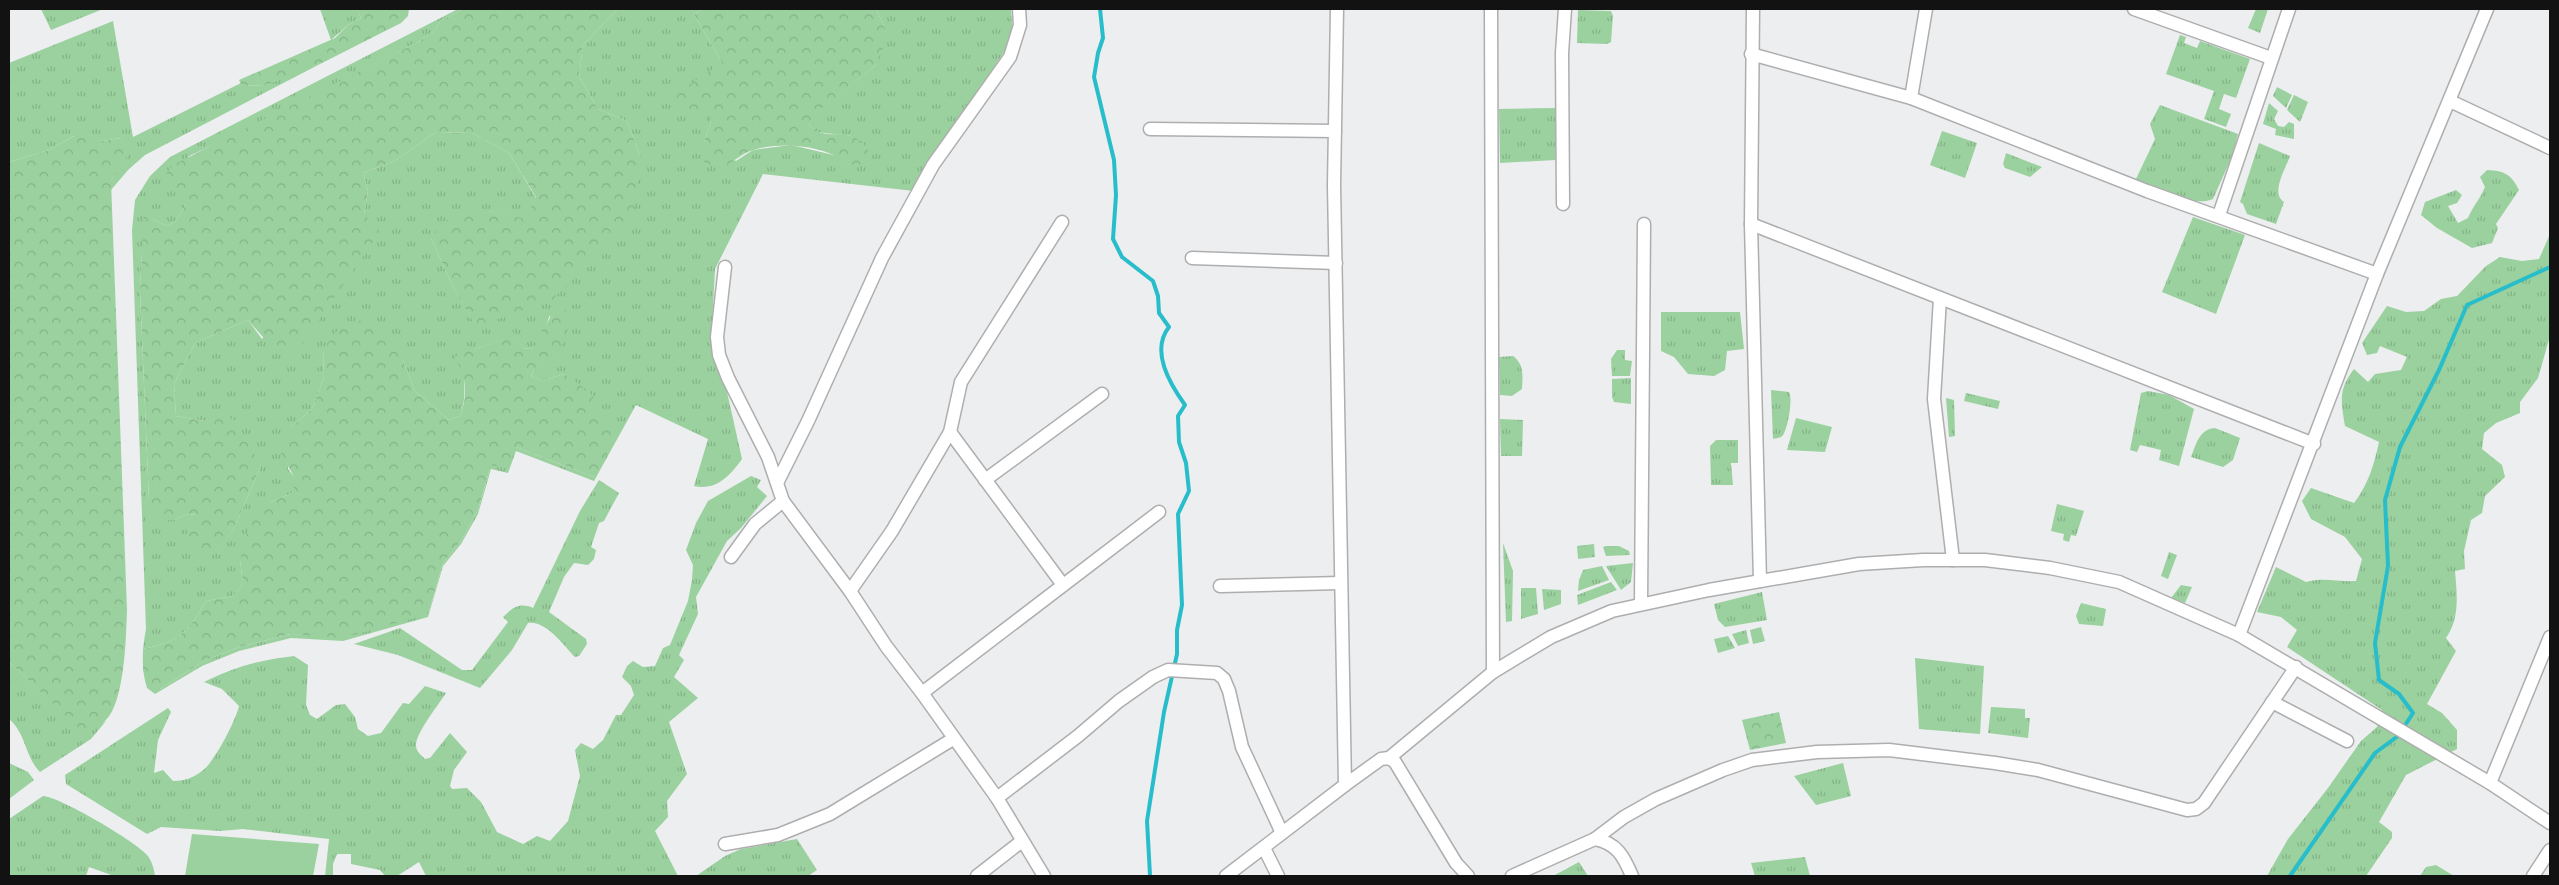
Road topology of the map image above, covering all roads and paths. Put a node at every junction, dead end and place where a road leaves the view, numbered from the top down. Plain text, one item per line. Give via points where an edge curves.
1 (1019, 9) edge
2 (1337, 9) edge
3 (1491, 9) edge
4 (1564, 9) edge
5 (1753, 9) edge
6 (1926, 9) edge
7 (2134, 9) edge
8 (2289, 9) edge
9 (2487, 9) edge
10 (1751, 54) junction
11 (2271, 58) junction
12 (1911, 98) junction
13 (2450, 101) junction
14 (1150, 129) dead end
15 (1335, 131) junction
16 (2550, 148) edge
17 (1563, 204) dead end
18 (2218, 215) junction
19 (1062, 222) dead end
20 (1644, 224) dead end
21 (1752, 224) junction
22 (1192, 258) dead end
23 (1336, 263) junction
24 (725, 267) dead end
25 (2377, 274) junction
26 (1940, 298) junction
27 (1102, 394) dead end
28 (950, 432) junction
29 (2314, 444) junction
30 (985, 480) junction
31 (778, 481) junction
32 (783, 502) junction
33 (1159, 512) dead end
34 (731, 557) dead end
35 (1953, 560) junction
36 (1760, 581) junction
37 (1340, 583) junction
38 (1063, 585) junction
39 (1220, 586) dead end
40 (850, 591) junction
41 (1641, 604) junction
42 (2239, 634) junction
43 (2550, 637) edge
44 (2296, 667) junction
45 (1493, 672) junction
46 (922, 693) junction
47 (2272, 702) junction
48 (953, 739) junction
49 (2347, 741) dead end
50 (1389, 758) junction
51 (2490, 783) junction
52 (1345, 785) junction
53 (997, 798) junction
54 (2550, 823) edge
55 (1282, 833) junction
56 (1596, 839) junction
57 (1022, 841) junction
58 (726, 844) dead end
59 (1264, 848) junction
60 (2550, 850) edge
61 (977, 876) edge
62 (1044, 876) edge
63 (1226, 876) edge
64 (1278, 876) edge
65 (1468, 876) edge
66 (1512, 876) edge
67 (1632, 876) edge
68 (2533, 876) edge

1 - 31 street via 1020,25 1010,58 932,165 882,258
2 - 15 street
3 - 45 street
4 - 17 street
5 - 10 street
6 - 12 street
7 - 11 street
8 - 11 street
9 - 13 street
10 - 12 street
10 - 21 street
11 - 18 street
12 - 18 street via 2076,164
13 - 16 street
13 - 25 street
14 - 15 street
15 - 23 street
18 - 25 street
19 - 28 street via 961,382
20 - 41 street
21 - 26 street
21 - 36 street
22 - 23 street
23 - 37 street
24 - 31 street via 717,337 719,355
25 - 29 street
26 - 29 street
26 - 35 street via 1934,399
27 - 30 street
28 - 30 street
28 - 40 street via 892,531
29 - 42 street
30 - 38 street
31 - 32 street
32 - 34 street via 755,524
32 - 40 street
33 - 38 street
35 - 36 street via 1859,564
35 - 42 street via 1986,560 2050,568 2119,582
36 - 41 street
37 - 39 street
37 - 52 street
38 - 46 street
40 - 46 street
41 - 45 street via 1612,610 1551,637
42 - 44 street
43 - 51 street
44 - 47 street
44 - 51 street
45 - 50 street
46 - 48 street
47 - 49 street
47 - 56 street via 2204,803 2196,809 2187,810 2038,770 1889,750 1817,752 1752,760 1723,770 1656,799 1624,817
48 - 53 street
48 - 58 street via 830,814 778,835
50 - 52 street via 1381,759
50 - 65 street via 1395,762 1456,863
51 - 54 street
52 - 55 street
53 - 55 street via 1119,701 1172,670 1217,673 1224,679 1242,747
53 - 57 street
55 - 59 street
56 - 66 street
56 - 67 street via 1609,842 1619,851
57 - 61 street
57 - 62 street
59 - 63 street
59 - 64 street
60 - 68 street

